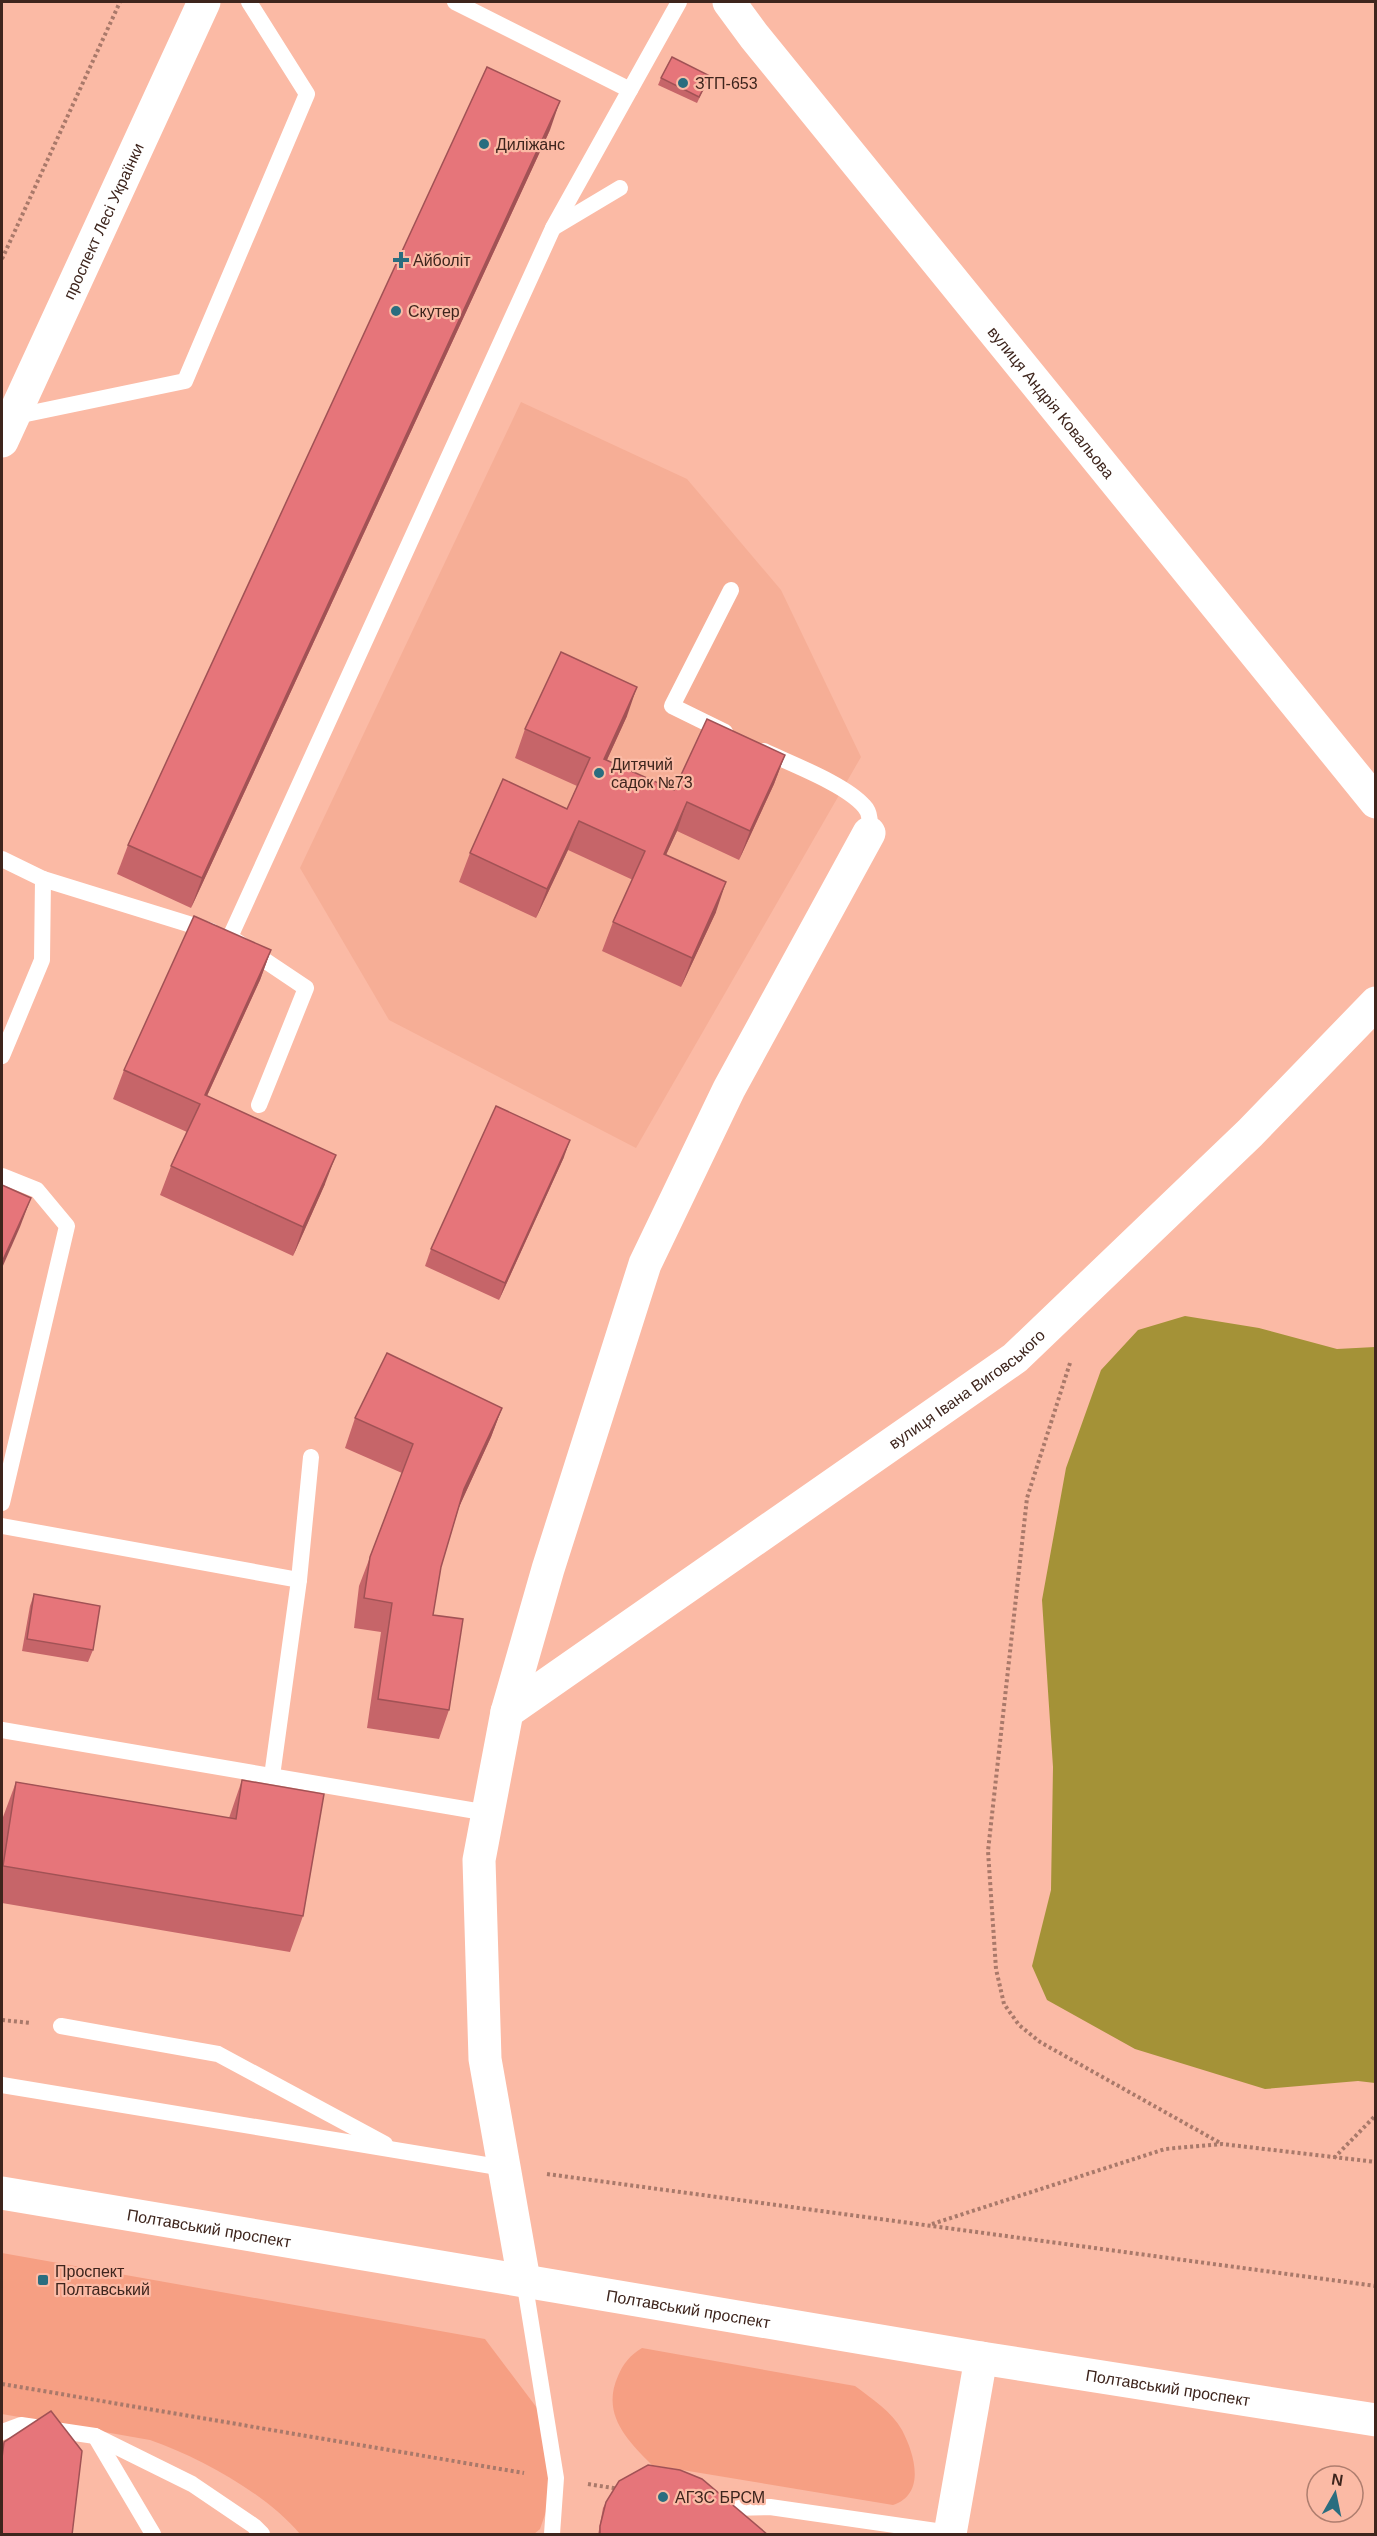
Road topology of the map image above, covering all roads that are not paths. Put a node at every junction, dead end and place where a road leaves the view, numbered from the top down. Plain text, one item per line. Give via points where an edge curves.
1 (204, 2) edge
2 (249, 2) edge
3 (455, 2) edge
4 (679, 2) edge
5 (729, 2) edge
6 (630, 90) junction
7 (620, 189) dead end
8 (553, 228) junction
9 (7, 429) edge
10 (731, 590) dead end
11 (1376, 802) edge
12 (869, 832) joint
13 (2, 859) edge
14 (43, 879) junction
15 (230, 937) junction
16 (1376, 1003) edge
17 (2, 1056) edge
18 (259, 1105) dead end
19 (2, 1176) edge
20 (311, 1456) dead end
21 (2, 1503) edge
22 (2, 1526) edge
23 (299, 1580) junction
24 (507, 1712) junction
25 (2, 1730) edge
26 (272, 1776) junction
27 (488, 1813) junction
28 (61, 2026) dead end
29 (2, 2085) edge
30 (397, 2150) junction
31 (504, 2168) junction
32 (2, 2193) edge
33 (524, 2280) junction
34 (981, 2358) junction
35 (1376, 2420) edge
36 (2, 2432) edge
37 (95, 2436) junction
38 (729, 2508) edge
39 (950, 2534) edge
40 (153, 2535) edge
41 (262, 2535) edge
42 (552, 2535) edge

1 - 9 main road, проспект Лесі Українки
2 - 9 lane via 307,94 185,381
3 - 6 lane
4 - 6 lane
5 - 11 main road, вулиця Андрія Ковальова
6 - 8 lane
7 - 8 lane
8 - 15 lane
10 - 12 lane via 672,705 842,789 865,806 871,819
12 - 24 main road via 729,1089 645,1264
13 - 14 lane
14 - 15 lane
14 - 17 lane via 42,960
15 - 18 lane via 306,988
16 - 24 main road, вулиця Івана Виговського via 1250,1133 1015,1358
19 - 21 lane via 36,1190 68,1226
20 - 23 lane
22 - 23 lane
23 - 26 lane
24 - 27 main road
25 - 26 lane
26 - 27 lane
27 - 31 main road via 479,1860 485,2058
28 - 30 lane via 218,2054
29 - 30 lane
30 - 31 lane
31 - 33 main road
32 - 33 main road, Полтавський проспект
33 - 34 main road, Полтавський проспект
33 - 42 lane via 556,2478
34 - 35 main road, Полтавський проспект
34 - 39 main road
36 - 37 lane via 21,2425
37 - 40 lane
37 - 41 lane via 192,2484
38 - 39 lane via 770,2507

